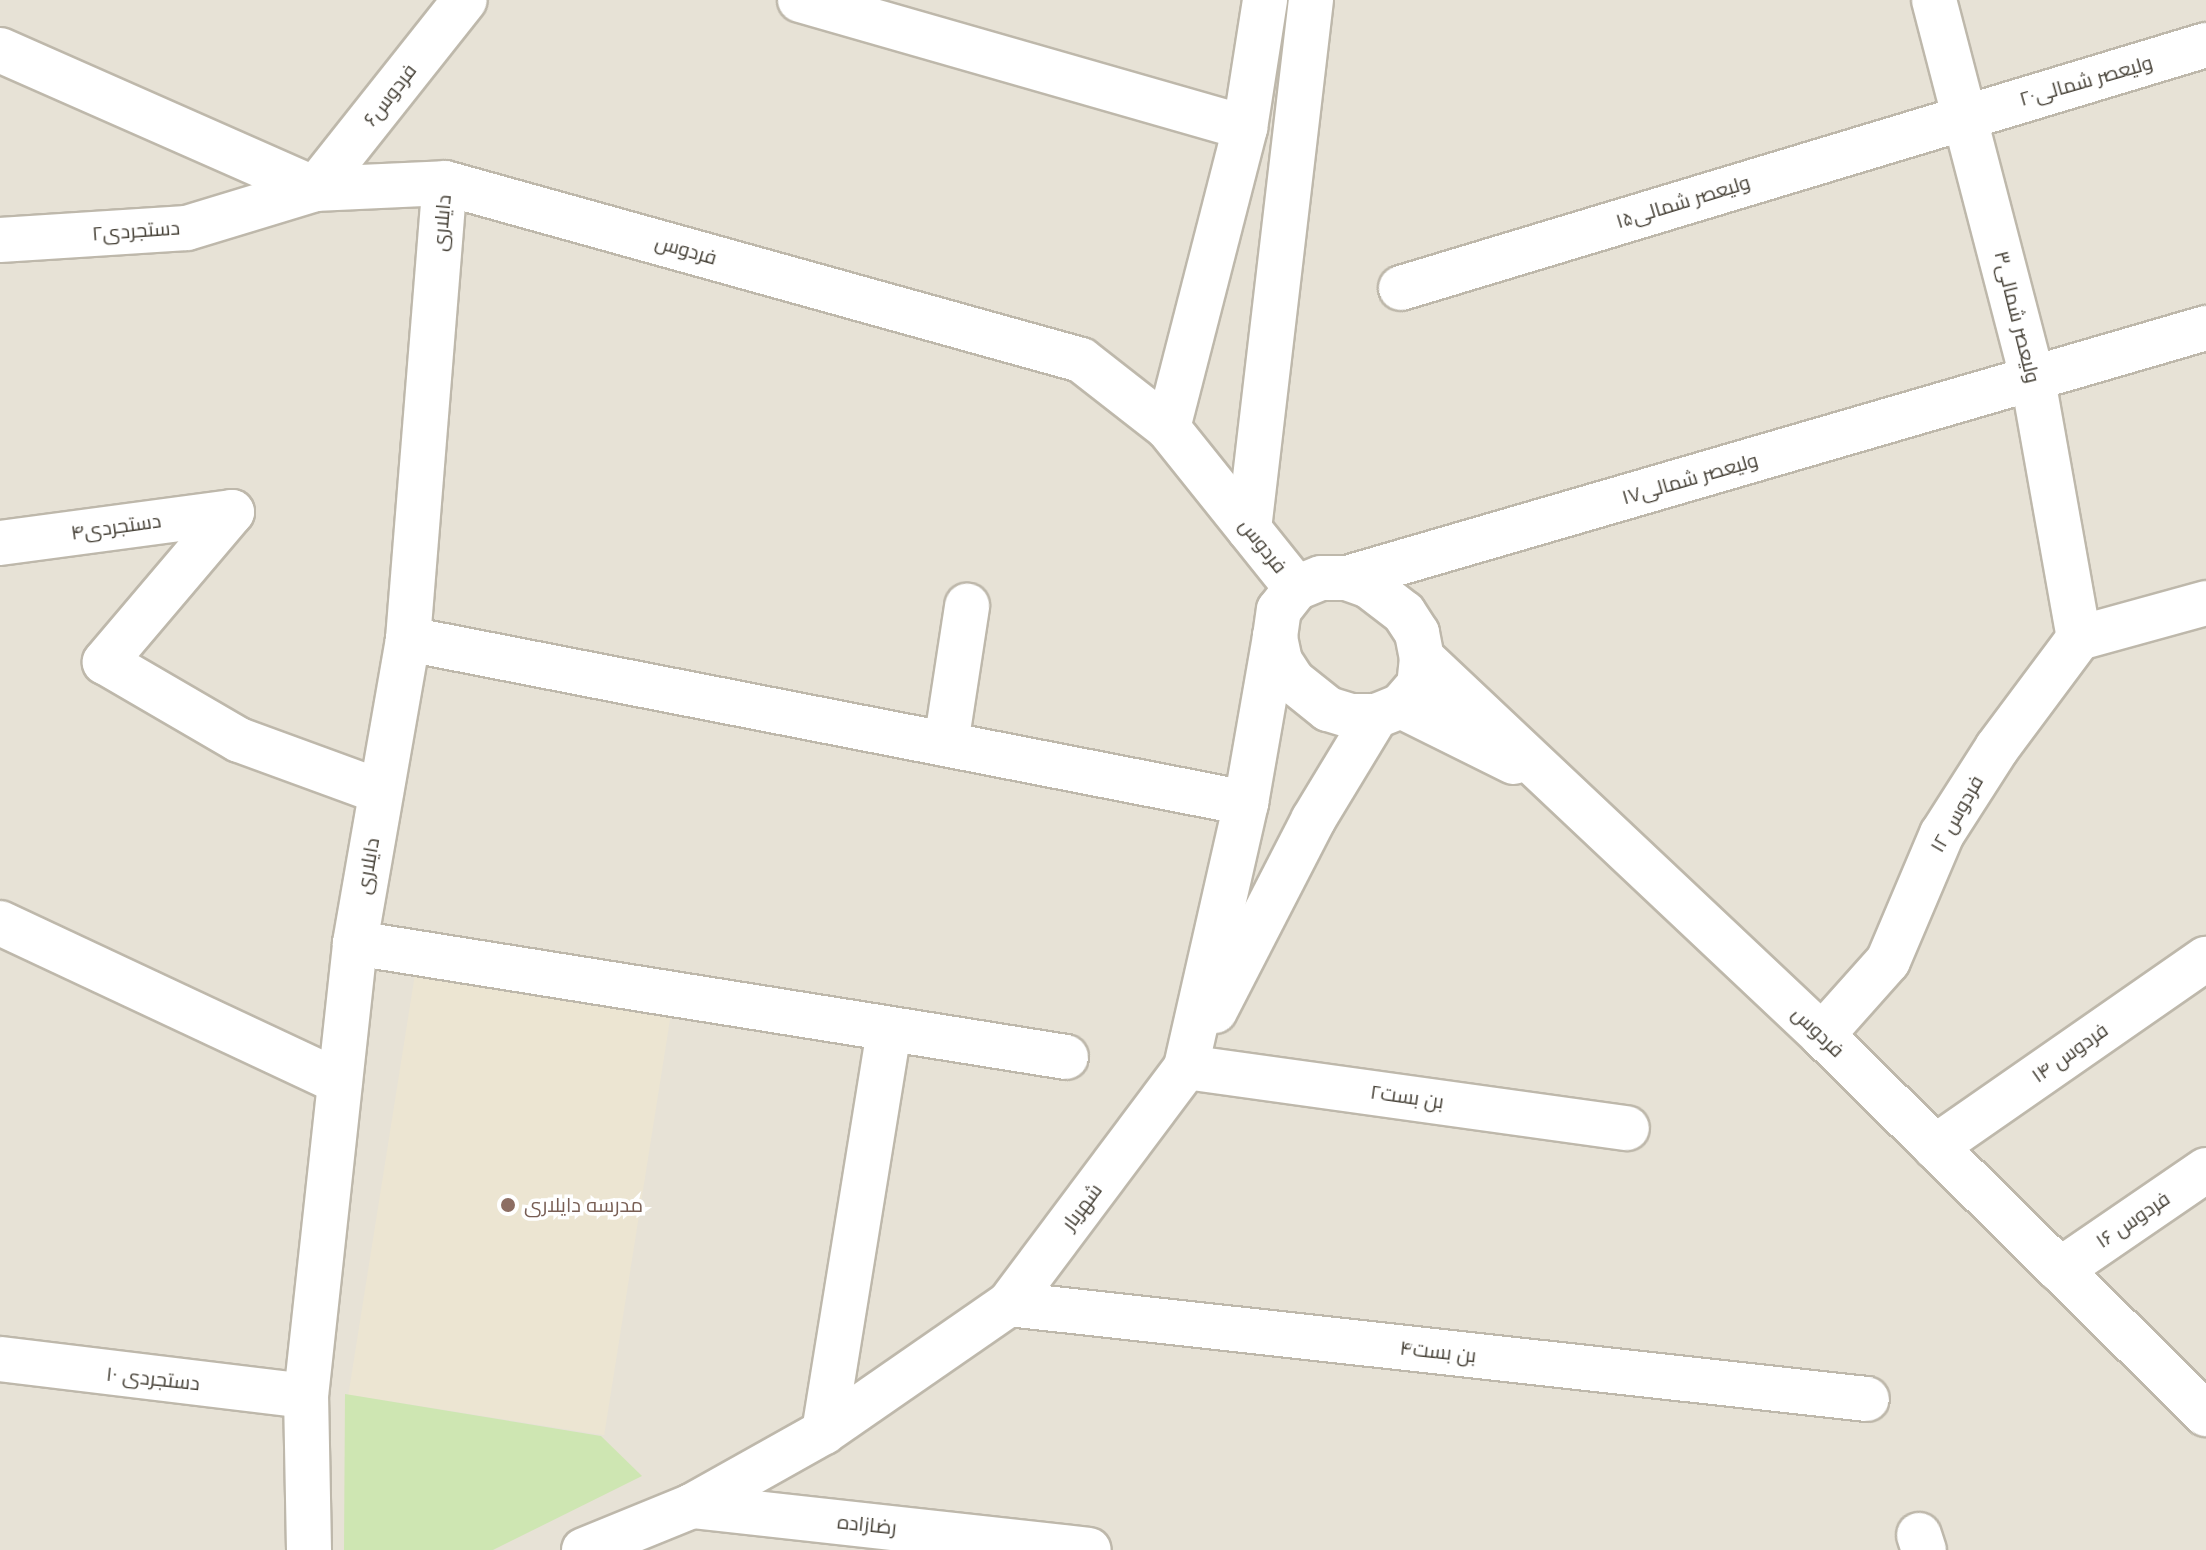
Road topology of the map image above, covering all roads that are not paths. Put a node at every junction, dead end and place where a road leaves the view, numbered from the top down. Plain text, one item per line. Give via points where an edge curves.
1 (465, 0) edge
2 (800, 0) edge
3 (1265, 0) edge
4 (1311, 0) edge
5 (1934, 0) edge
6 (2206, 45) edge
7 (0, 50) edge
8 (1966, 116) junction
9 (1245, 128) junction
10 (445, 183) junction
11 (315, 189) junction
12 (0, 240) edge
13 (1401, 288) dead end
14 (2206, 328) edge
15 (2033, 380) junction
16 (1168, 428) junction
17 (1249, 529) junction
18 (0, 543) edge
19 (1347, 578) junction
20 (1296, 588) junction
21 (2206, 603) edge
22 (967, 606) dead end
23 (1275, 637) junction
24 (2079, 638) junction
25 (408, 639) junction
26 (1422, 658) junction
27 (1389, 711) junction
28 (946, 744) junction
29 (1556, 783) junction
30 (381, 792) junction
31 (1246, 803) junction
32 (0, 923) edge
33 (355, 943) junction
34 (2206, 959) edge
35 (889, 1029) junction
36 (1822, 1035) junction
37 (1066, 1057) dead end
38 (1186, 1067) junction
39 (340, 1082) junction
40 (1627, 1128) dead end
41 (1935, 1147) junction
42 (2206, 1170) edge
43 (2060, 1270) junction
44 (1009, 1304) junction
45 (0, 1359) edge
46 (306, 1396) junction
47 (1867, 1399) dead end
48 (2206, 1414) edge
49 (824, 1432) junction
50 (692, 1506) junction
51 (309, 1550) edge
52 (584, 1550) edge
53 (1089, 1550) edge

1 - 11 street, فردوس۶
2 - 9 street
3 - 9 street
4 - 17 street
5 - 8 street, ولیعصر شمالی۳
6 - 8 street, ولیعصر شمالی۲۰
7 - 11 street, فردوس
8 - 13 street, ولیعصر شمالی۱۵
8 - 15 street, ولیعصر شمالی۳
9 - 16 street
10 - 11 street, فردوس
10 - 16 street, فردوس via 1081,360
10 - 25 street, دایلاری
11 - 12 street, دستجردی۲ via 187,228
14 - 15 street, ولیعصر شمالی۱۷
15 - 19 street, ولیعصر شمالی۱۷
15 - 24 street, ولیعصر شمالی۳
16 - 17 street, فردوس
17 - 20 street, فردوس
18 - 30 street, دستجردی۴ via 232,512 105,662 239,740
19 - 20 street via 1321,578
19 - 26 street via 1369,586 1404,613 1417,633
20 - 23 street via 1279,610
21 - 24 street
22 - 28 street
23 - 27 street via 1280,661 1309,697 1351,716
23 - 31 street, شهریار
24 - 36 street, فردوس ۱۲ via 1997,748 1942,834 1888,961
25 - 28 street
25 - 30 street, دایلاری
26 - 27 street via 1419,685
26 - 29 street, فردوس
27 - 29 street
27 - 38 street via 1313,820
28 - 31 street
29 - 36 street, فردوس
30 - 33 street, دایلاری
31 - 38 street, شهریار
32 - 39 street
33 - 35 street
33 - 39 street, دایلاری
34 - 41 street, فردوس ۱۴
35 - 37 street
35 - 49 street
36 - 41 street, فردوس
38 - 40 street, بن بست۲
38 - 44 street, شهریار
39 - 46 street, دایلاری
41 - 43 street, فردوس
42 - 43 street, فردوس ۱۶
43 - 48 street, فردوس
44 - 47 street, بن بست۴
44 - 49 street, شهریار
45 - 46 street, دستجردی ۱۰
46 - 51 street, دایلاری
49 - 50 street, شهریار
50 - 52 street, شهریار
50 - 53 street, رضازاده

